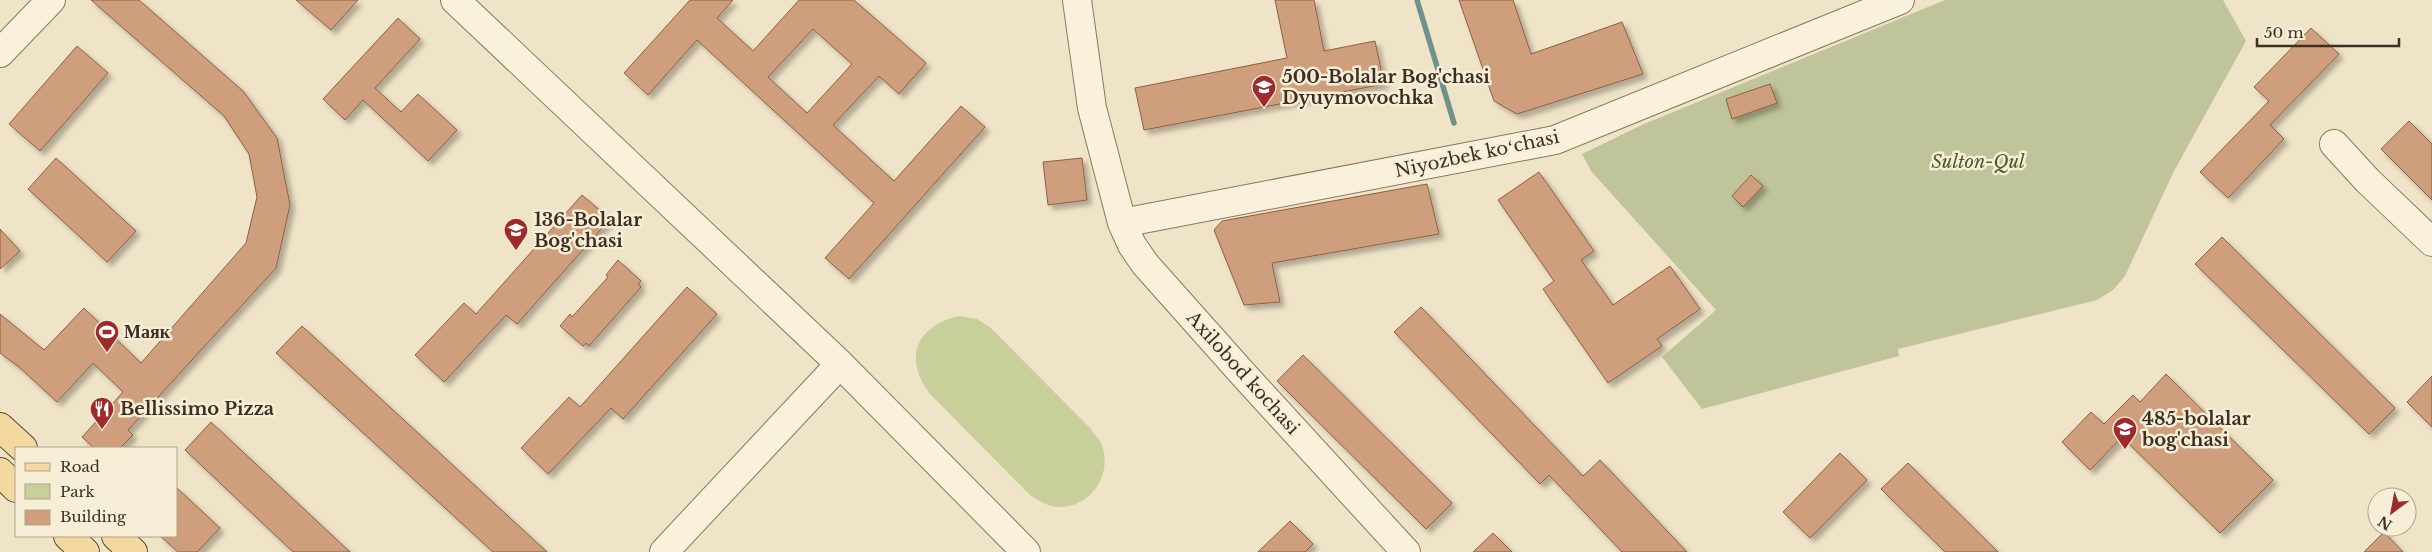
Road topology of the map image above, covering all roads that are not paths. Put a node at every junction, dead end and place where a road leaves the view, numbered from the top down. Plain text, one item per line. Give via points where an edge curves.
1 (51, 0) edge
2 (455, 0) edge
3 (1078, 0) edge
4 (1900, 0) edge
5 (0, 53) edge
6 (2334, 144) dead end
7 (1122, 223) junction
8 (2432, 242) edge
9 (840, 364) junction
10 (0, 427) edge
11 (22, 447) edge
12 (0, 472) edge
13 (15, 487) edge
14 (69, 537) edge
15 (117, 537) edge
16 (85, 552) edge
17 (133, 552) edge
18 (664, 552) edge
19 (1026, 552) edge
20 (1406, 552) edge

1 - 5 street
2 - 9 street
3 - 7 street, Axilobod kochasi via 1092,108
4 - 7 street, Niyozbek koʻchasi via 1554,140
6 - 8 street
7 - 20 street, Axilobod kochasi via 1145,264
9 - 18 street
9 - 19 street
10 - 11 main road
12 - 13 main road
14 - 16 main road
15 - 17 main road

